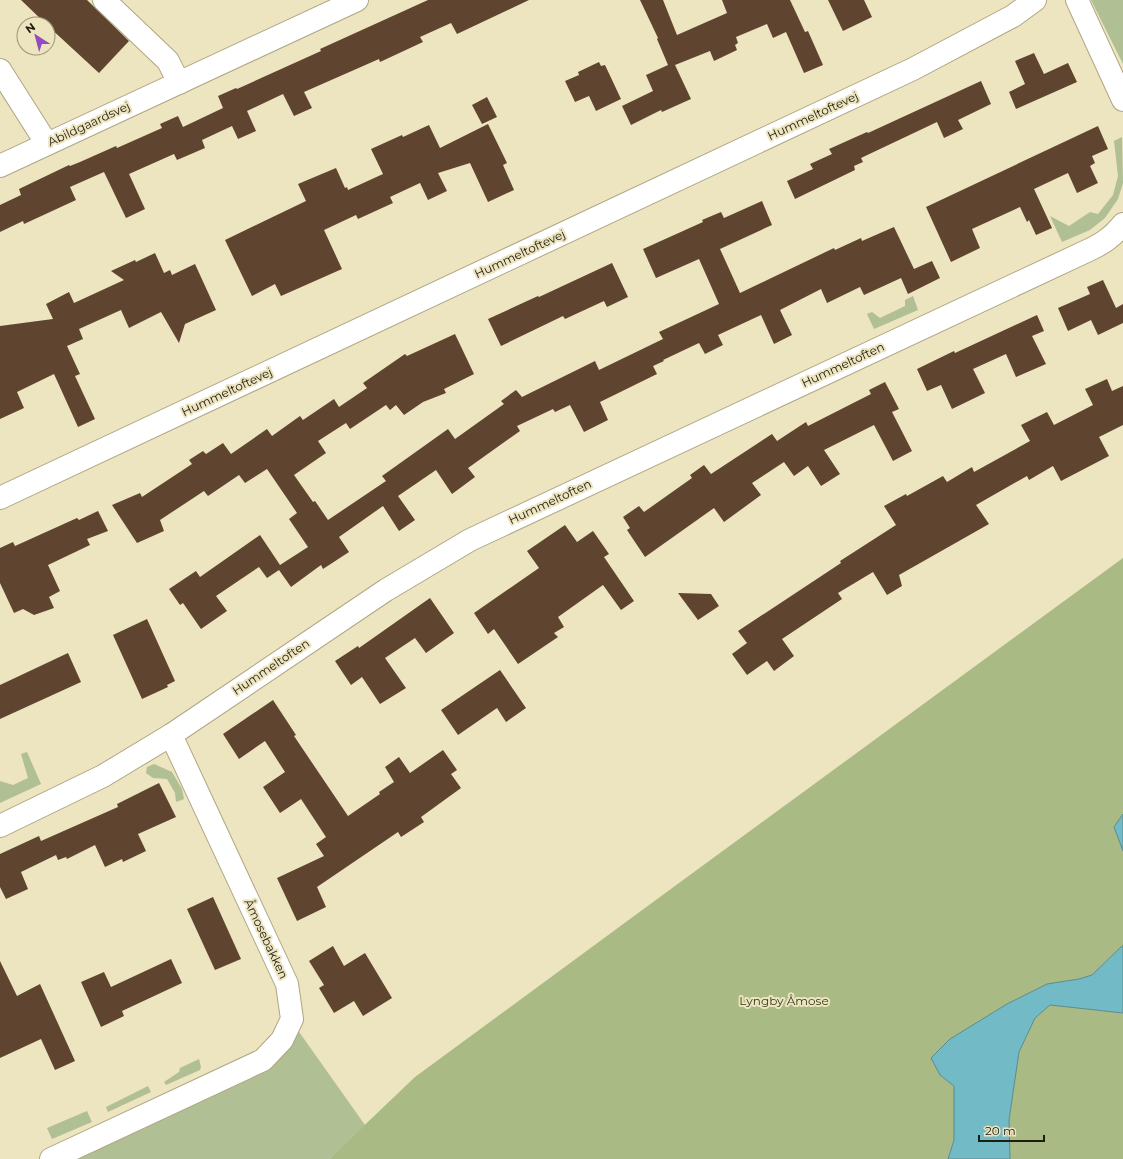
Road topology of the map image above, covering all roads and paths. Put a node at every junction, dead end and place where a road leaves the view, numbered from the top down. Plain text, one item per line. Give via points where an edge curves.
1 (104, 0) edge
2 (1036, 0) edge
3 (1076, 0) edge
4 (348, 2) edge
5 (0, 70) edge
6 (179, 83) junction
7 (1123, 100) edge
8 (47, 144) junction
9 (0, 166) edge
10 (1123, 224) edge
11 (0, 498) edge
12 (171, 735) junction
13 (0, 826) edge
14 (51, 1159) edge

1 - 6 street via 168,61
2 - 11 street, Hummeltoftevej via 1013,16 913,69
3 - 7 street
4 - 6 street, Abildgaardsvej
5 - 8 street
6 - 8 street, Abildgaardsvej
8 - 9 street, Abildgaardsvej
10 - 12 street, Hummeltoften via 1106,242 470,540 380,594
12 - 13 street, Hummeltoften via 103,776
12 - 14 street, Åmosebakken via 287,984 292,1019 282,1040 263,1060

